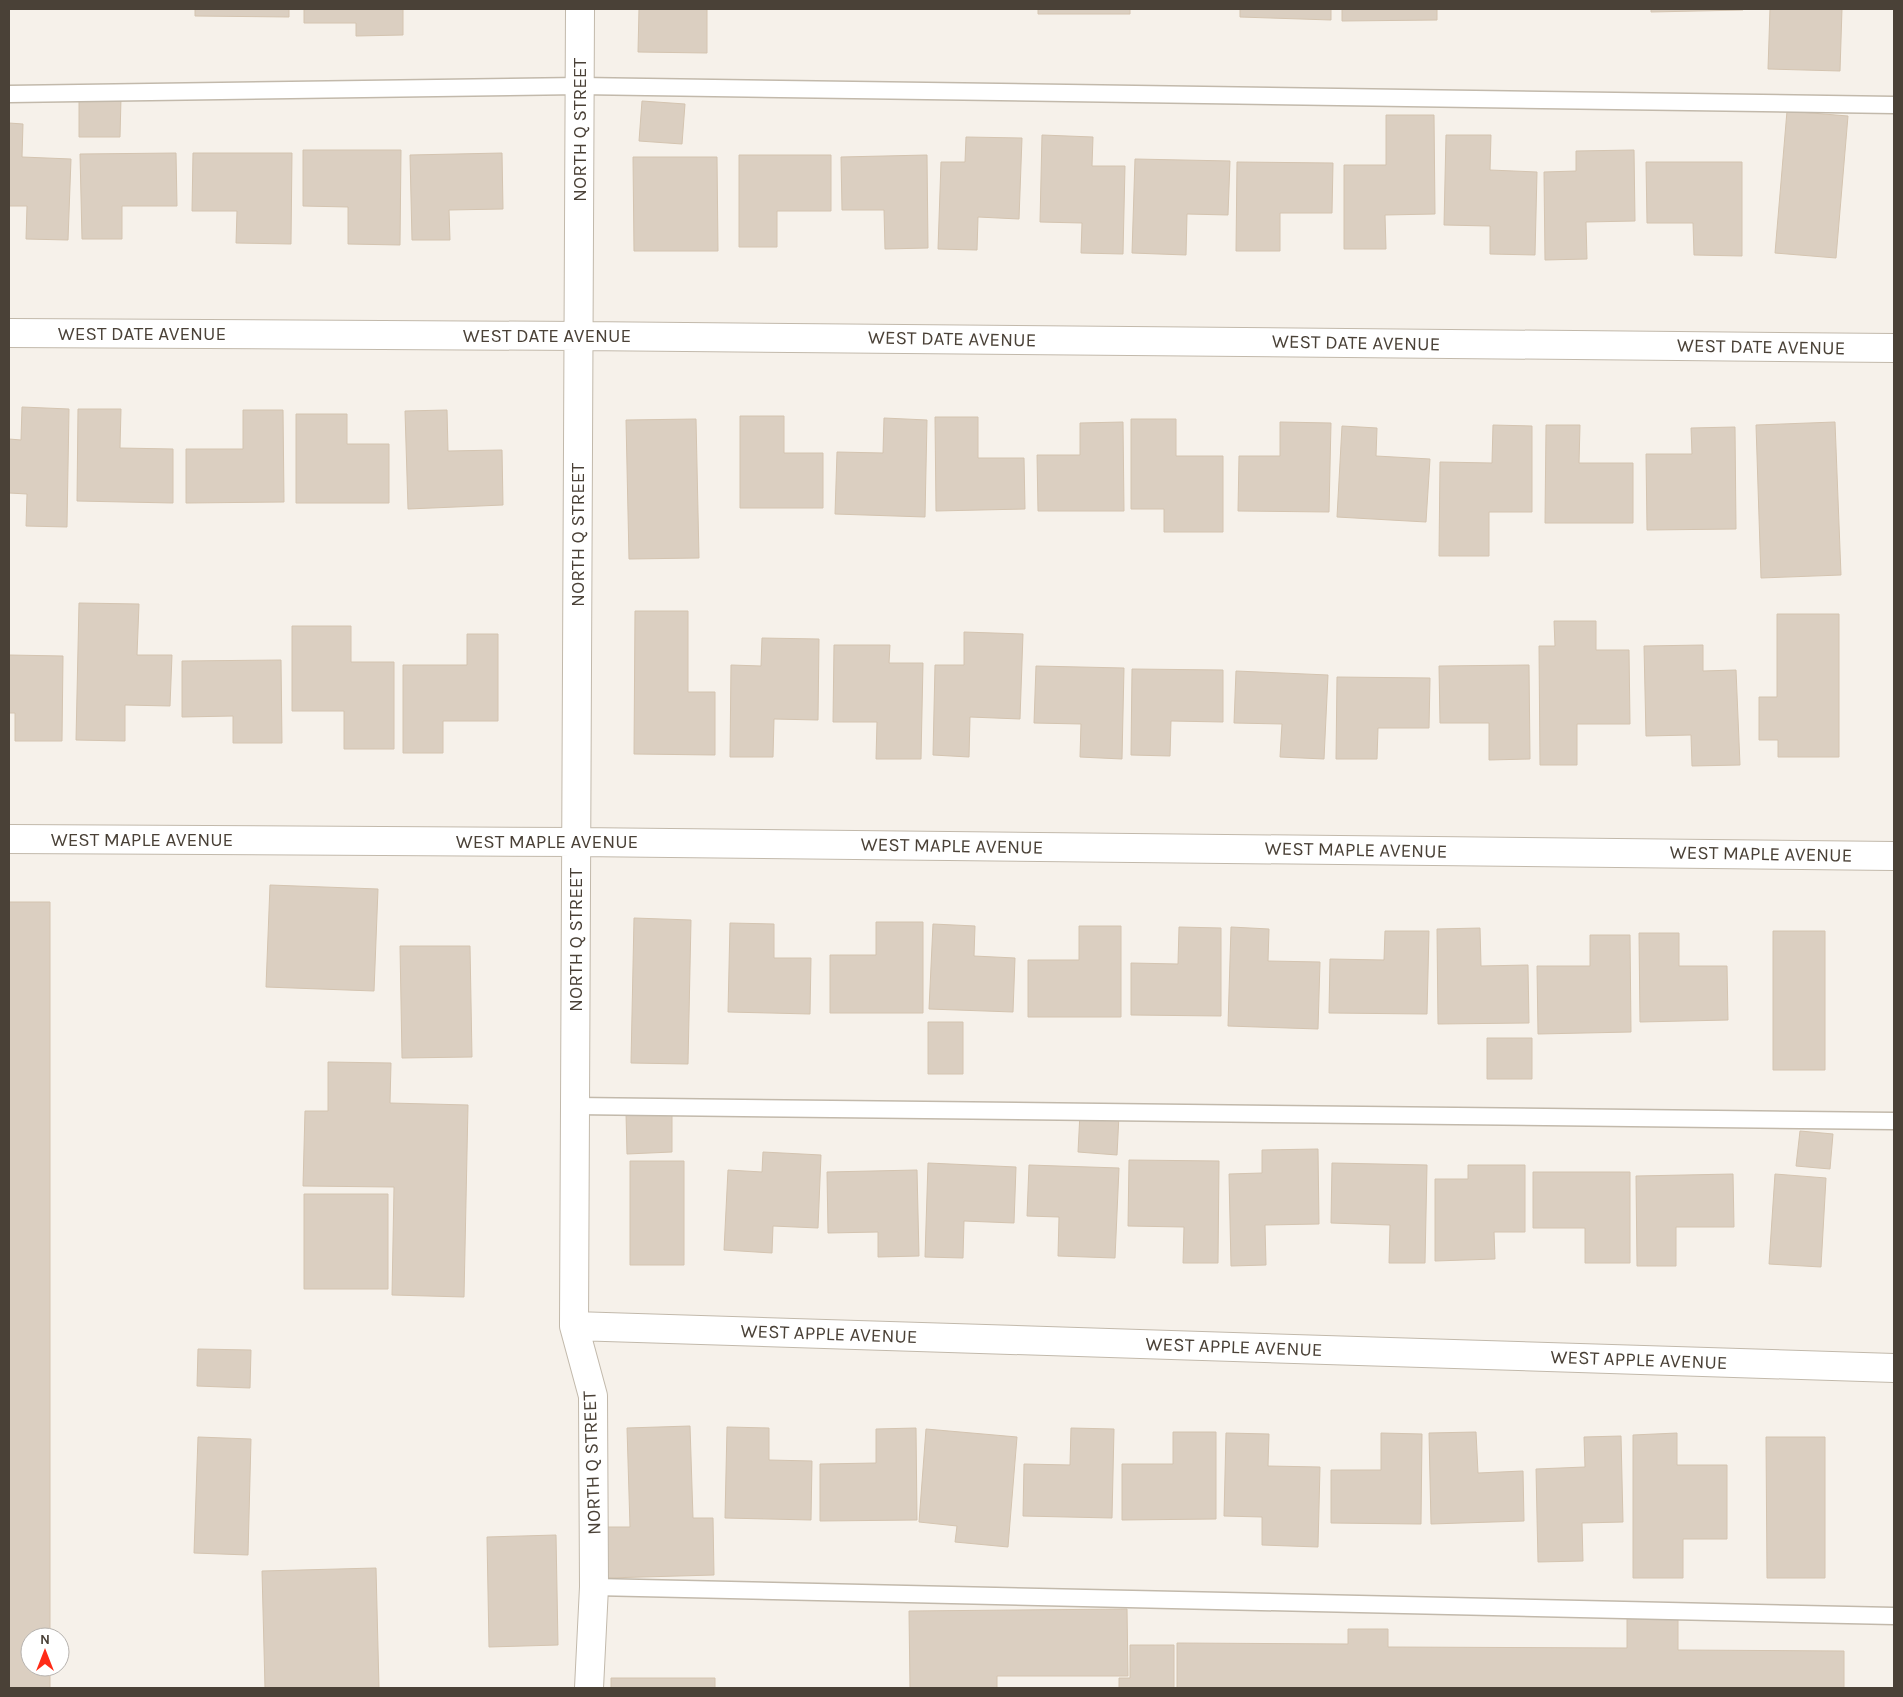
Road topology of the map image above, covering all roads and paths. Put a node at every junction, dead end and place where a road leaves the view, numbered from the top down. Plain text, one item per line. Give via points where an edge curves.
1 (580, 9) edge
2 (580, 86) junction
3 (9, 94) edge
4 (1894, 105) edge
5 (9, 333) edge
6 (580, 336) junction
7 (1894, 348) edge
8 (9, 839) edge
9 (577, 842) junction
10 (1894, 856) edge
11 (575, 1106) junction
12 (1894, 1121) edge
13 (574, 1326) junction
14 (1894, 1368) edge
15 (594, 1587) junction
16 (1894, 1616) edge
17 (589, 1688) edge

1 - 2 street, NORTH Q STREET
2 - 3 lane
2 - 4 lane
2 - 6 street, NORTH Q STREET
5 - 6 street, WEST DATE AVENUE
6 - 7 street, WEST DATE AVENUE
6 - 9 street, NORTH Q STREET
8 - 9 street, WEST MAPLE AVENUE
9 - 10 street, WEST MAPLE AVENUE
9 - 11 street, NORTH Q STREET
11 - 12 lane
11 - 13 street, NORTH Q STREET
13 - 14 street, WEST APPLE AVENUE
13 - 15 street, NORTH Q STREET via 593,1396
15 - 16 lane
15 - 17 street, NORTH Q STREET

